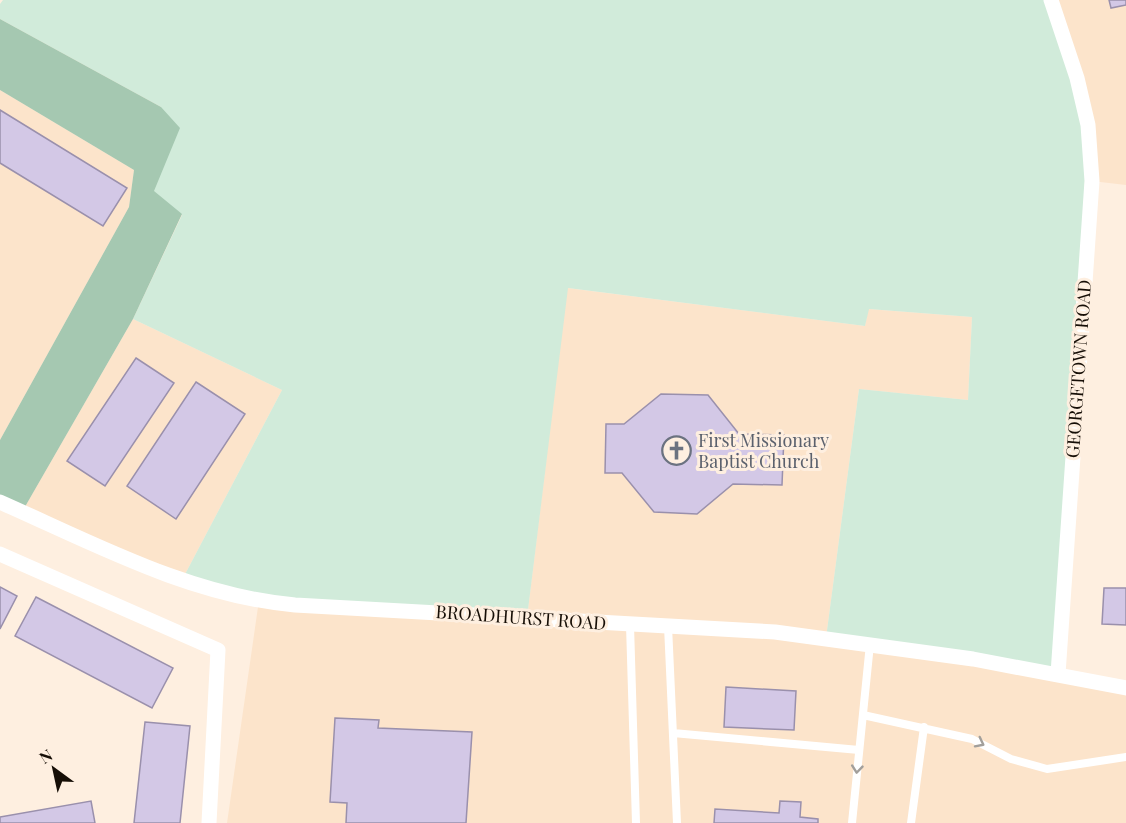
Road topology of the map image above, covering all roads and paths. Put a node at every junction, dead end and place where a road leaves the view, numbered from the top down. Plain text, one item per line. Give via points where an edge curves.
1 (1051, 0) edge
2 (0, 502) edge
3 (0, 554) edge
4 (630, 624) junction
5 (668, 626) junction
6 (870, 644) junction
7 (1058, 674) junction
8 (1126, 688) edge
9 (862, 715) junction
10 (924, 727) junction
11 (673, 733) junction
12 (859, 750) junction
13 (1126, 757) edge
14 (209, 823) edge
15 (636, 823) edge
16 (677, 823) edge
17 (852, 823) edge
18 (910, 823) edge

1 - 7 street, GEORGETOWN ROAD via 1088,125 1092,181
2 - 4 street, BROADHURST ROAD via 182,580 233,597 291,605
3 - 14 street via 218,650
4 - 5 street, BROADHURST ROAD
4 - 15 lane
5 - 6 street, BROADHURST ROAD via 776,632
5 - 11 lane
6 - 7 street, BROADHURST ROAD
6 - 9 lane
7 - 8 street
9 - 10 lane
9 - 12 lane
10 -> 13 lane via 972,739 1011,759 1047,769
10 - 18 lane
11 - 12 lane
11 - 16 lane
12 -> 17 lane

